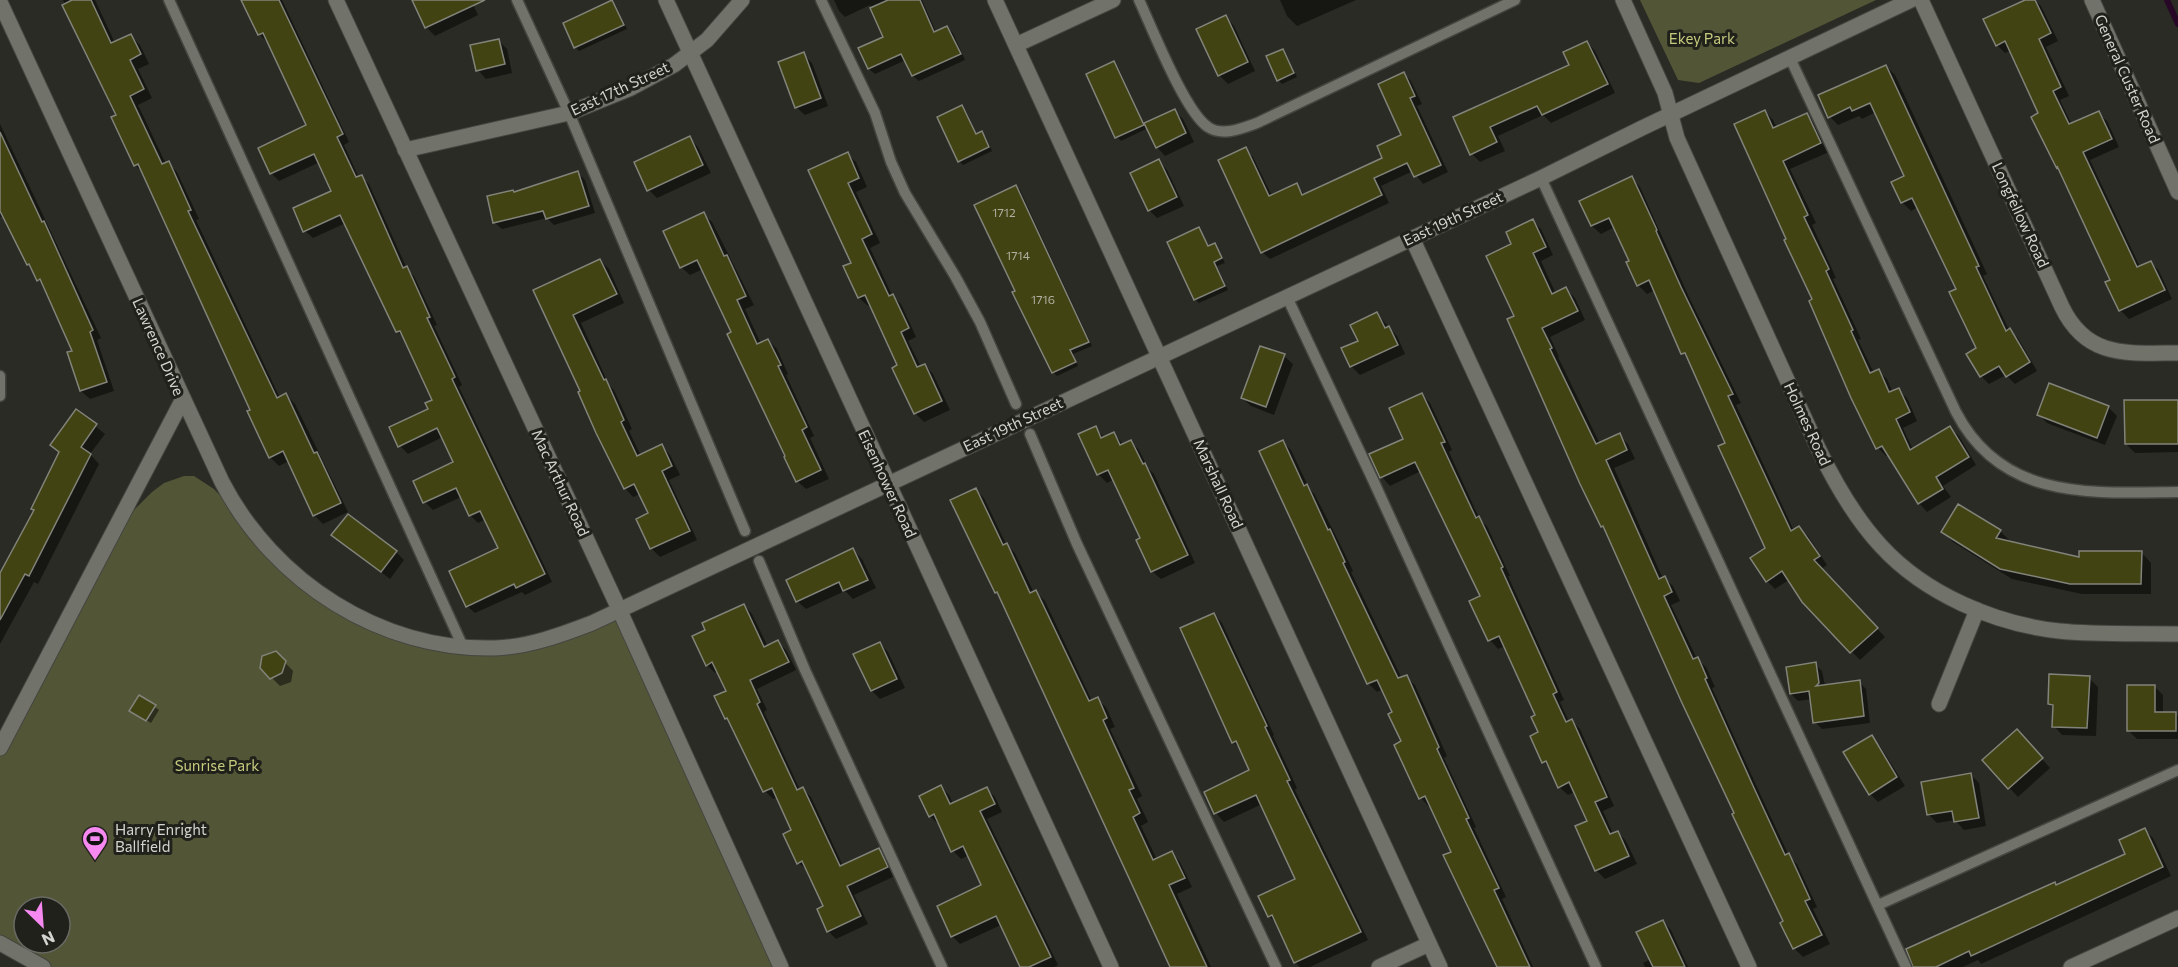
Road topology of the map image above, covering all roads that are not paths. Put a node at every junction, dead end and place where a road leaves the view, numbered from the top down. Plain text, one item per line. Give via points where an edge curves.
1 (169, 0) edge
2 (336, 0) edge
3 (517, 0) edge
4 (666, 0) edge
5 (741, 0) edge
6 (821, 0) edge
7 (995, 0) edge
8 (1113, 0) edge
9 (1139, 0) edge
10 (1515, 0) edge
11 (1623, 0) edge
12 (1911, 0) edge
13 (1921, 0) edge
14 (2092, 0) edge
15 (0, 2) edge
16 (1017, 45) junction
17 (690, 53) junction
18 (1790, 58) junction
19 (569, 113) junction
20 (1671, 114) junction
21 (405, 150) junction
22 (1541, 178) junction
23 (2178, 192) edge
24 (1412, 238) junction
25 (1287, 297) junction
26 (2178, 353) edge
27 (1160, 357) junction
28 (0, 376) edge
29 (0, 396) edge
30 (183, 399) junction
31 (1016, 404) dead end
32 (1030, 434) dead end
33 (887, 484) junction
34 (2178, 492) edge
35 (745, 531) dead end
36 (759, 561) dead end
37 (619, 609) junction
38 (1977, 610) junction
39 (2178, 634) edge
40 (463, 647) junction
41 (1939, 704) dead end
42 (0, 748) edge
43 (2178, 770) edge
44 (1878, 905) junction
45 (2178, 918) edge
46 (0, 943) edge
47 (1429, 944) junction
48 (43, 967) edge
49 (781, 967) edge
50 (942, 967) edge
51 (1111, 967) edge
52 (1276, 967) edge
53 (1379, 967) edge
54 (1440, 967) edge
55 (1596, 967) edge
56 (1749, 967) edge
57 (1906, 967) edge
58 (2071, 967) edge

1 - 40 lane
2 - 21 street, Mac Arthur Road
3 - 19 lane
4 - 17 street, Eisenhower Road
5 - 17 street, East 17th Street via 707,40
6 - 31 lane via 875,113 905,193 980,322
7 - 16 street, Marshall Road
8 - 16 street
9 - 10 lane via 1189,105 1208,128 1229,131 1257,123
11 - 20 street, Holmes Road
12 - 18 street, East 19th Street
13 - 26 street, Longfellow Road via 2073,327 2088,341 2107,349
14 - 23 street, General Custer Road
15 - 30 street, Lawrence Drive
16 - 27 street, Marshall Road
17 - 19 street, East 17th Street via 631,88
17 - 33 street, Eisenhower Road
18 - 20 street, East 19th Street
18 - 34 lane via 1956,412 1974,442 2011,471 2042,484 2100,492
19 - 21 street, East 17th Street
19 - 35 lane
20 - 22 street, East 19th Street
20 - 38 street, Holmes Road via 1677,138 1840,491 1881,546 1900,564 1937,590
21 - 37 street, Mac Arthur Road
22 - 24 street, East 19th Street
22 - 44 lane
24 - 25 street, East 19th Street
24 - 56 street
25 - 27 street, East 19th Street
25 - 55 lane
27 - 33 street, East 19th Street
27 - 47 street, Marshall Road
28 - 29 lane
30 - 40 street, East 19th Street via 234,504 253,530 315,591 393,633
30 - 42 street, Lawrence Drive
32 - 52 lane via 1077,544
33 - 37 street, East 19th Street
33 - 51 street, Eisenhower Road
36 - 50 lane
37 - 40 street, East 19th Street via 560,635 526,644
37 - 49 street, Mac Arthur Road
38 - 39 street, Holmes Road via 2059,631
38 - 41 street
43 - 44 lane
44 - 57 lane
45 - 58 street
46 - 48 street
47 - 53 street
47 - 54 street, Marshall Road

